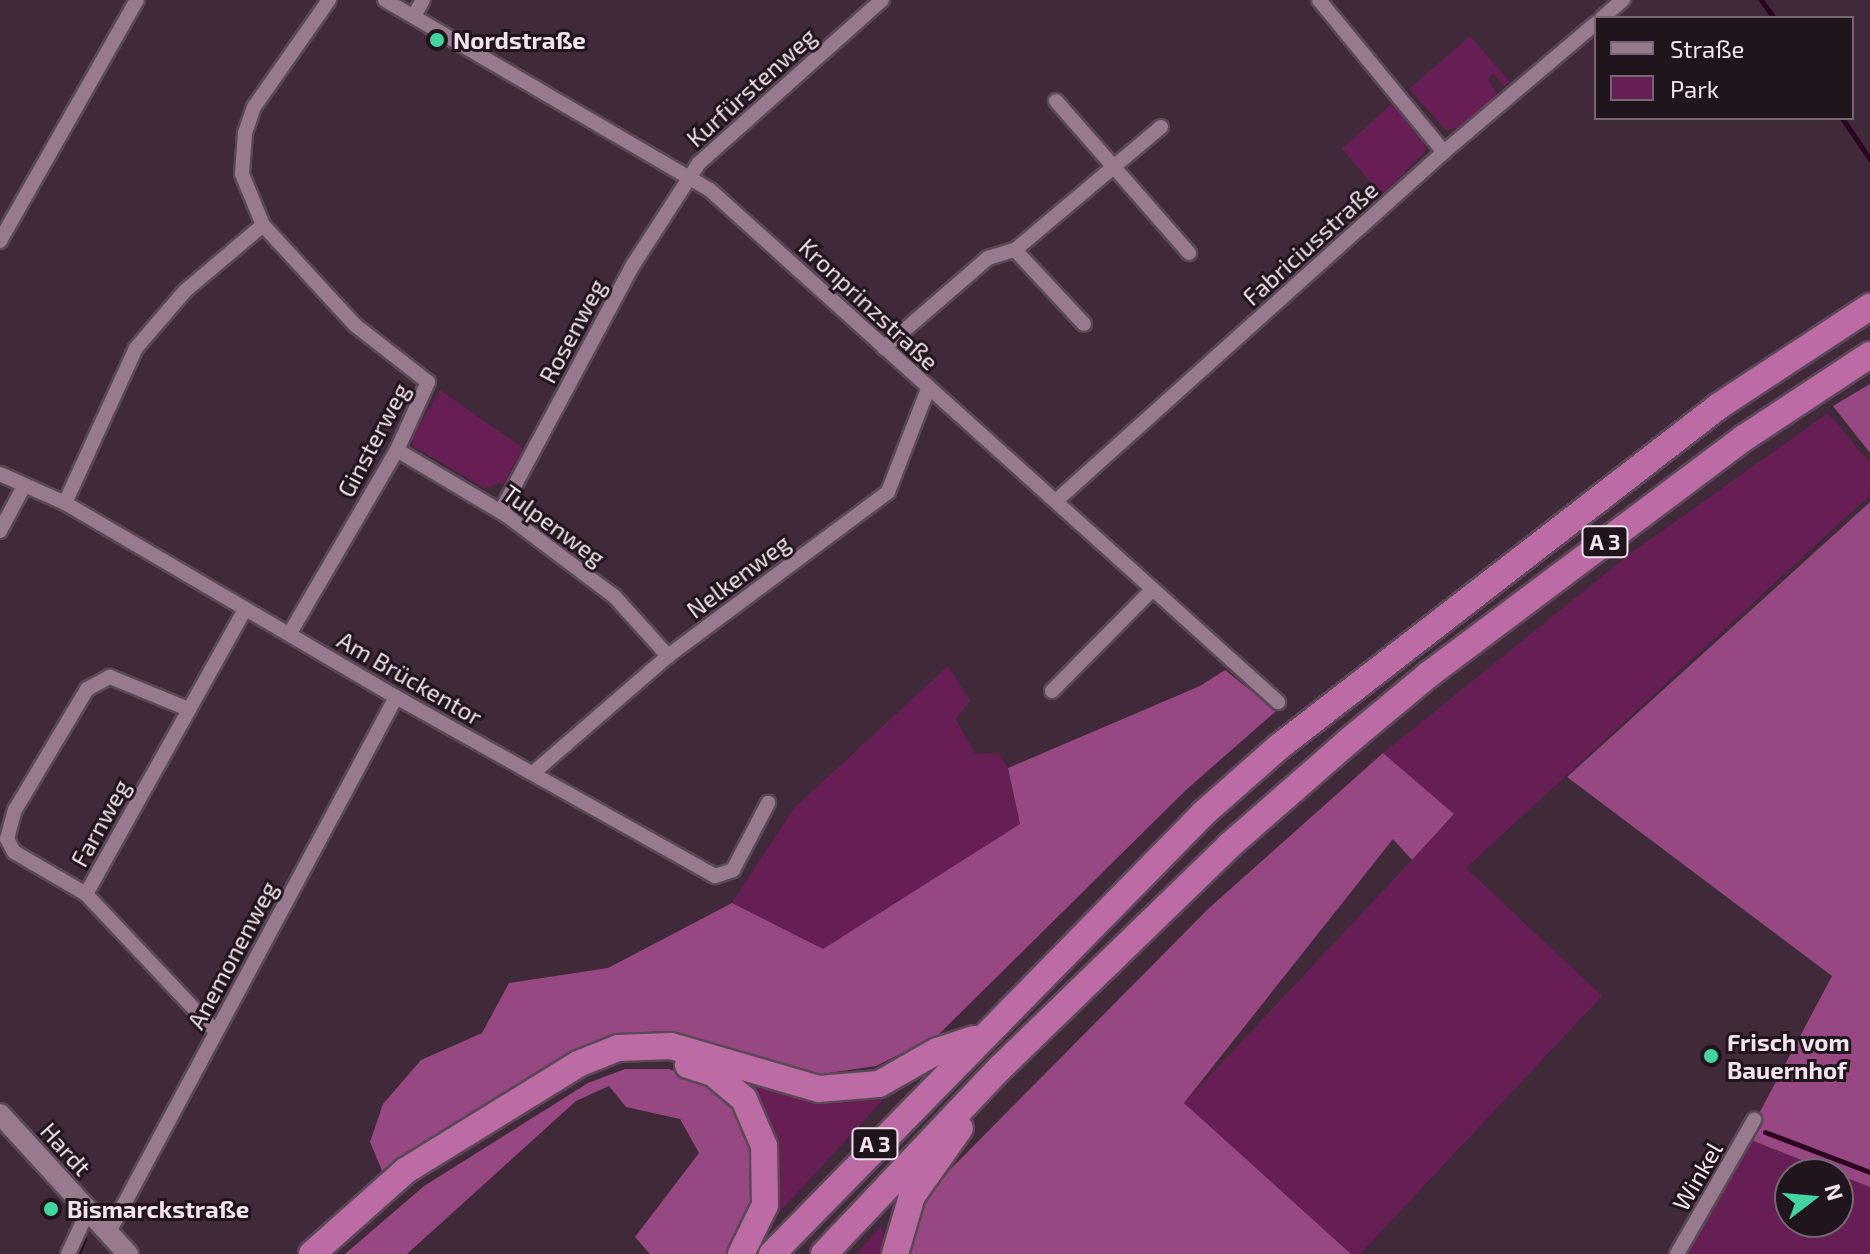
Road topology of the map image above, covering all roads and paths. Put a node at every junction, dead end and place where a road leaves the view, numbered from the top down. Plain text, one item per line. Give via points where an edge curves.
1 (137, 0) edge
2 (329, 0) edge
3 (385, 0) edge
4 (423, 0) edge
5 (882, 0) edge
6 (1319, 0) edge
7 (1623, 0) edge
8 (414, 16) junction
9 (1604, 16) edge
10 (1594, 25) edge
11 (1056, 101) dead end
12 (1161, 127) dead end
13 (1444, 152) junction
14 (1114, 167) junction
15 (690, 177) junction
16 (263, 225) junction
17 (0, 241) edge
18 (1015, 250) junction
19 (1189, 253) dead end
20 (1870, 307) edge
21 (1084, 324) dead end
22 (884, 348) junction
23 (1870, 355) edge
24 (928, 389) junction
25 (397, 450) junction
26 (0, 474) edge
27 (23, 488) junction
28 (1057, 500) junction
29 (65, 503) junction
30 (501, 511) junction
31 (0, 531) edge
32 (1151, 591) junction
33 (245, 609) junction
34 (290, 633) junction
35 (668, 656) junction
36 (1052, 691) dead end
37 (396, 697) junction
38 (1278, 702) dead end
39 (188, 709) junction
40 (533, 773) junction
41 (768, 803) dead end
42 (86, 894) junction
43 (215, 1031) junction
44 (981, 1036) junction
45 (1000, 1068) junction
46 (0, 1114) edge
47 (1754, 1120) dead end
48 (88, 1211) junction
49 (108, 1234) junction
50 (68, 1254) edge
51 (128, 1254) edge
52 (312, 1254) edge
53 (332, 1254) edge
54 (741, 1254) edge
55 (772, 1254) edge
56 (824, 1254) edge
57 (895, 1254) edge
58 (1677, 1254) edge

1 - 17 street
2 - 16 street via 254,107 245,133 242,174
3 - 8 street, Kronprinzstraße
4 - 8 street
5 - 15 street, Kurfürstenweg via 699,163
6 - 13 street
7 - 9 street
8 - 15 street, Kronprinzstraße
10 - 13 street, Fabriciusstraße
11 - 14 street
12 - 14 street
13 - 28 street, Fabriciusstraße
14 - 18 street
14 - 19 street
15 - 22 street, Kronprinzstraße
15 - 30 street, Rosenweg via 633,265
16 - 25 street, Ginsterweg via 355,325 428,382
16 - 29 street via 185,291 136,348
18 - 21 street
18 - 22 street via 988,258
20 - 44 highway, A 3 via 1719,406 1322,711 1204,813
22 - 24 street, Kronprinzstraße
23 - 45 highway, A 3 via 1731,447 1428,675 1311,774
24 - 28 street, Kronprinzstraße
24 - 35 street, Nelkenweg via 888,492
25 - 30 street, Tulpenweg
25 - 34 street, Ginsterweg
26 - 27 street, Am Brückentor
27 - 29 street, Am Brückentor
27 - 31 street
28 - 32 street, Kronprinzstraße
29 - 33 street, Am Brückentor
30 - 35 street, Tulpenweg via 614,596
32 - 36 street
32 - 38 street, Kronprinzstraße
33 - 34 street, Am Brückentor
33 - 39 street, Farnweg
34 - 37 street, Am Brückentor
35 - 40 street, Nelkenweg
37 - 40 street, Am Brückentor
37 - 43 street, Anemonenweg
39 - 42 street, Farnweg
39 - 42 street via 110,677 87,689 15,810 7,839 14,852
40 - 41 street, Am Brückentor via 720,877 733,870
42 - 43 street, Farnweg
43 - 49 street, Anemonenweg
44 - 52 highway via 937,1051 879,1084 819,1089 671,1046 618,1048 578,1064 405,1171
44 - 55 highway, A 3
45 - 56 highway, A 3
45 - 57 highway via 912,1196
46 - 48 main road, Hardt
47 - 58 street, Winkel
48 - 49 main road, Hardt
48 - 50 street
49 - 51 main road, Hardt
53 - 54 highway via 419,1175 583,1074 621,1059 657,1059 713,1073 744,1099 764,1146 765,1205

